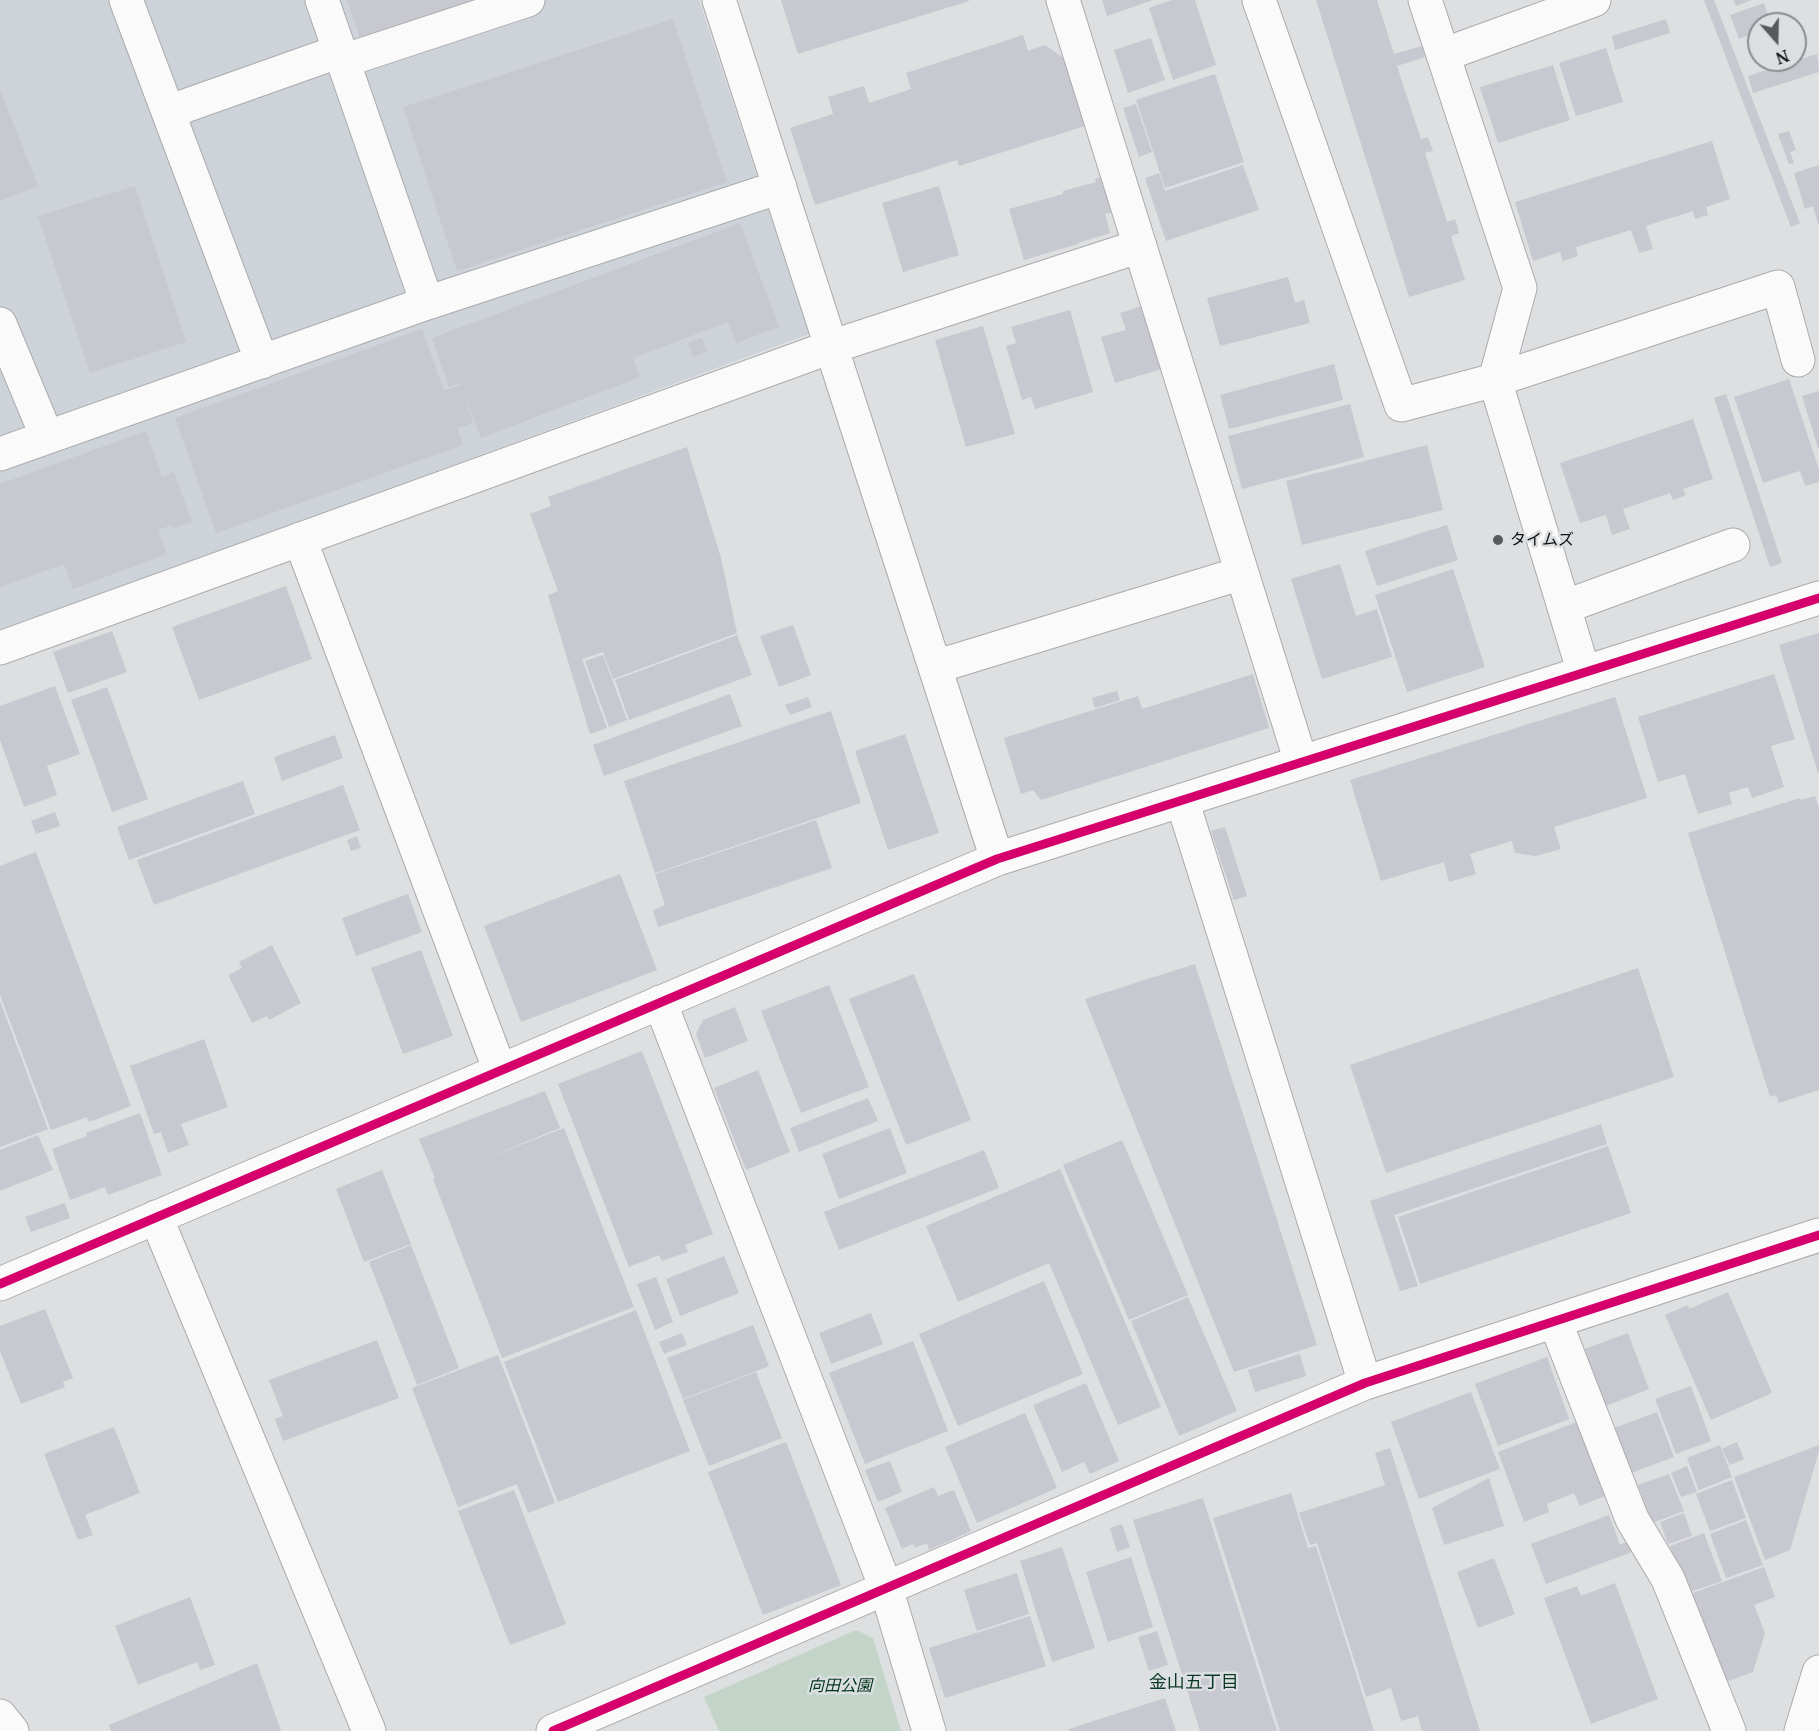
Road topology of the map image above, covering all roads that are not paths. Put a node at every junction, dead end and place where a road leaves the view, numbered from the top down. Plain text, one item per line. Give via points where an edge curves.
1 (126, 0) edge
2 (322, 0) edge
3 (528, 0) edge
4 (719, 0) edge
5 (1063, 0) edge
6 (1259, 0) edge
7 (1425, 0) edge
8 (1594, 0) edge
9 (342, 56) junction
10 (1443, 56) junction
11 (168, 112) junction
12 (780, 187) junction
13 (1140, 246) junction
14 (427, 303) junction
15 (0, 324) edge
16 (831, 347) junction
17 (1798, 360) dead end
18 (262, 362) junction
19 (1495, 380) junction
20 (47, 437) junction
21 (0, 454) edge
22 (300, 539) junction
23 (1733, 545) dead end
24 (1242, 573) junction
25 (1819, 598) edge
26 (1564, 607) junction
27 (0, 648) edge
28 (935, 667) junction
29 (1584, 673) junction
30 (1301, 762) junction
31 (1182, 800) junction
32 (997, 858) junction
33 (660, 1002) junction
34 (500, 1071) junction
35 (156, 1217) junction
36 (1819, 1235) edge
37 (0, 1284) edge
38 (1555, 1321) junction
39 (1365, 1383) junction
40 (886, 1588) junction
41 (1819, 1672) edge
42 (0, 1716) edge
43 (12, 1731) edge
44 (369, 1731) edge
45 (553, 1731) edge
46 (929, 1731) edge
47 (1729, 1731) edge
48 (1801, 1731) edge

1 - 11 street
2 - 9 street
3 - 9 street
4 - 12 street
5 - 13 street
6 - 19 street via 1401,405
7 - 10 street
8 - 10 street
9 - 11 street
9 - 14 street
10 - 19 street via 1520,288
11 - 18 street
12 - 14 street
12 - 16 street
13 - 16 street
13 - 24 street
14 - 18 street
15 - 20 street
16 - 22 street
16 - 28 street
17 - 19 street via 1778,287
18 - 20 street
19 - 26 street
20 - 21 street
22 - 27 street
22 - 34 street
23 - 26 street
24 - 28 street
24 - 30 street
25 - 29 street
26 - 29 street
28 - 32 street
29 - 30 street
30 - 31 street
31 - 32 street
31 - 39 street
32 - 33 street
33 - 34 street
33 - 40 street
34 - 35 street
35 - 37 street
35 - 44 street
36 - 38 street
38 - 39 street
38 - 47 street via 1632,1518 1668,1579
39 - 40 street
40 - 45 street
40 - 46 street
41 - 48 street
42 - 43 street

